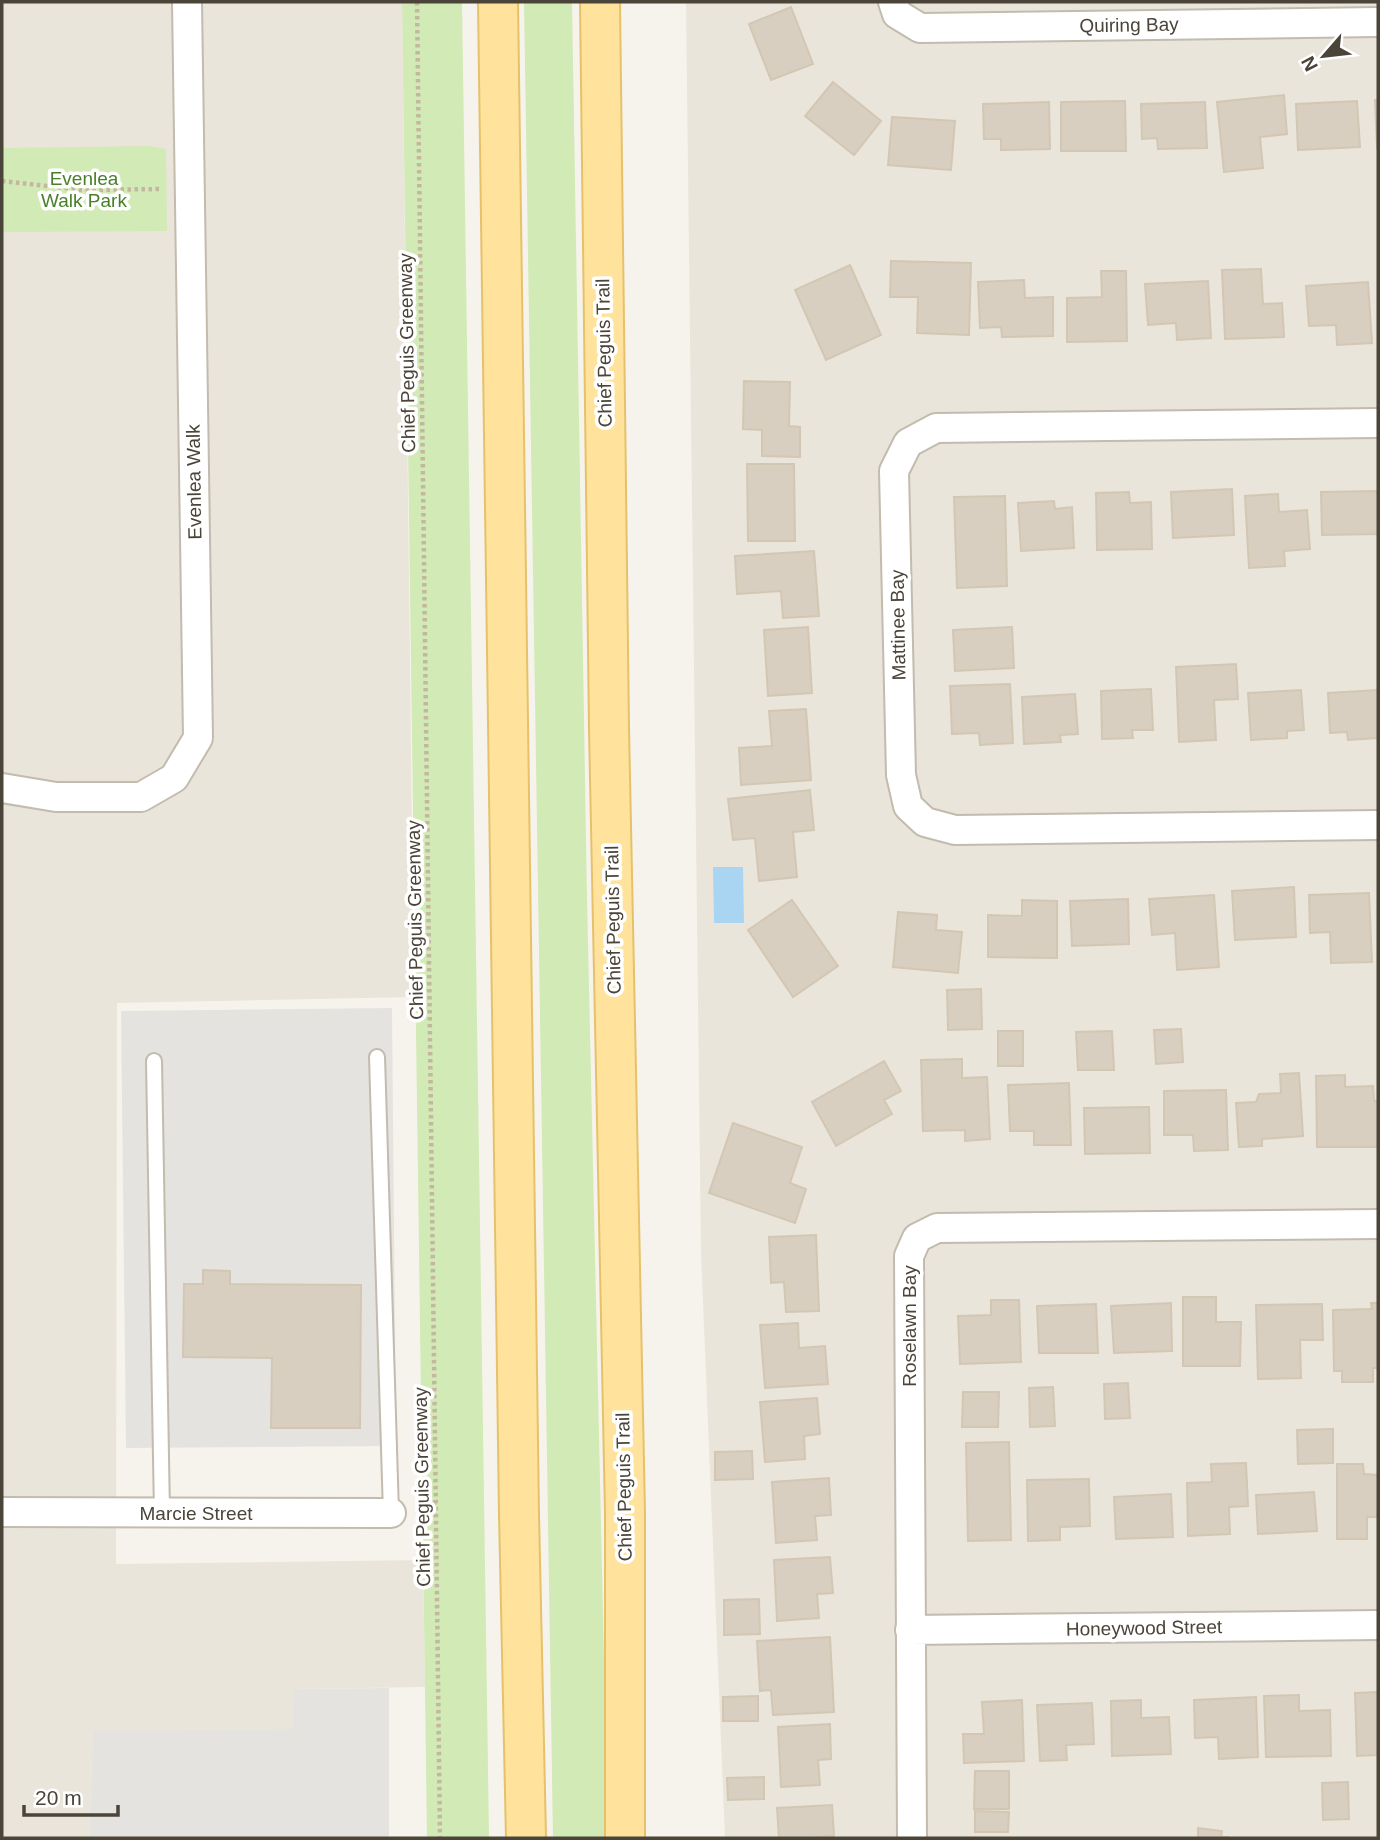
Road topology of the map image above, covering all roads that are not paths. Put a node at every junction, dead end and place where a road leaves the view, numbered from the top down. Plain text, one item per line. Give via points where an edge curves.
1 (187, 2) edge
2 (498, 2) edge
3 (600, 2) edge
4 (893, 2) edge
5 (1378, 22) edge
6 (1378, 423) edge
7 (2, 788) edge
8 (1378, 825) edge
9 (377, 1057) dead end
10 (154, 1061) dead end
11 (1378, 1224) edge
12 (2, 1513) edge
13 (162, 1513) junction
14 (391, 1513) joint
15 (1378, 1625) edge
16 (910, 1630) junction
17 (526, 1838) edge
18 (625, 1838) edge
19 (912, 1838) edge

1 - 7 street, Evenlea Walk via 198,738 174,778 141,797 57,797
2 - 17 main road
3 - 18 main road, Chief Peguis Trail via 625,1513
4 - 5 street, Quiring Bay via 897,14 920,28
6 - 8 street, Mattinee Bay via 936,428 908,443 894,471 901,775 908,806 925,822 955,830
9 - 14 lane
10 - 13 lane
11 - 16 street, Roselawn Bay via 937,1228 917,1238 909,1256
12 - 13 street, Marcie Street
13 - 14 street, Marcie Street
15 - 16 street, Honeywood Street
16 - 19 street, Roselawn Bay

